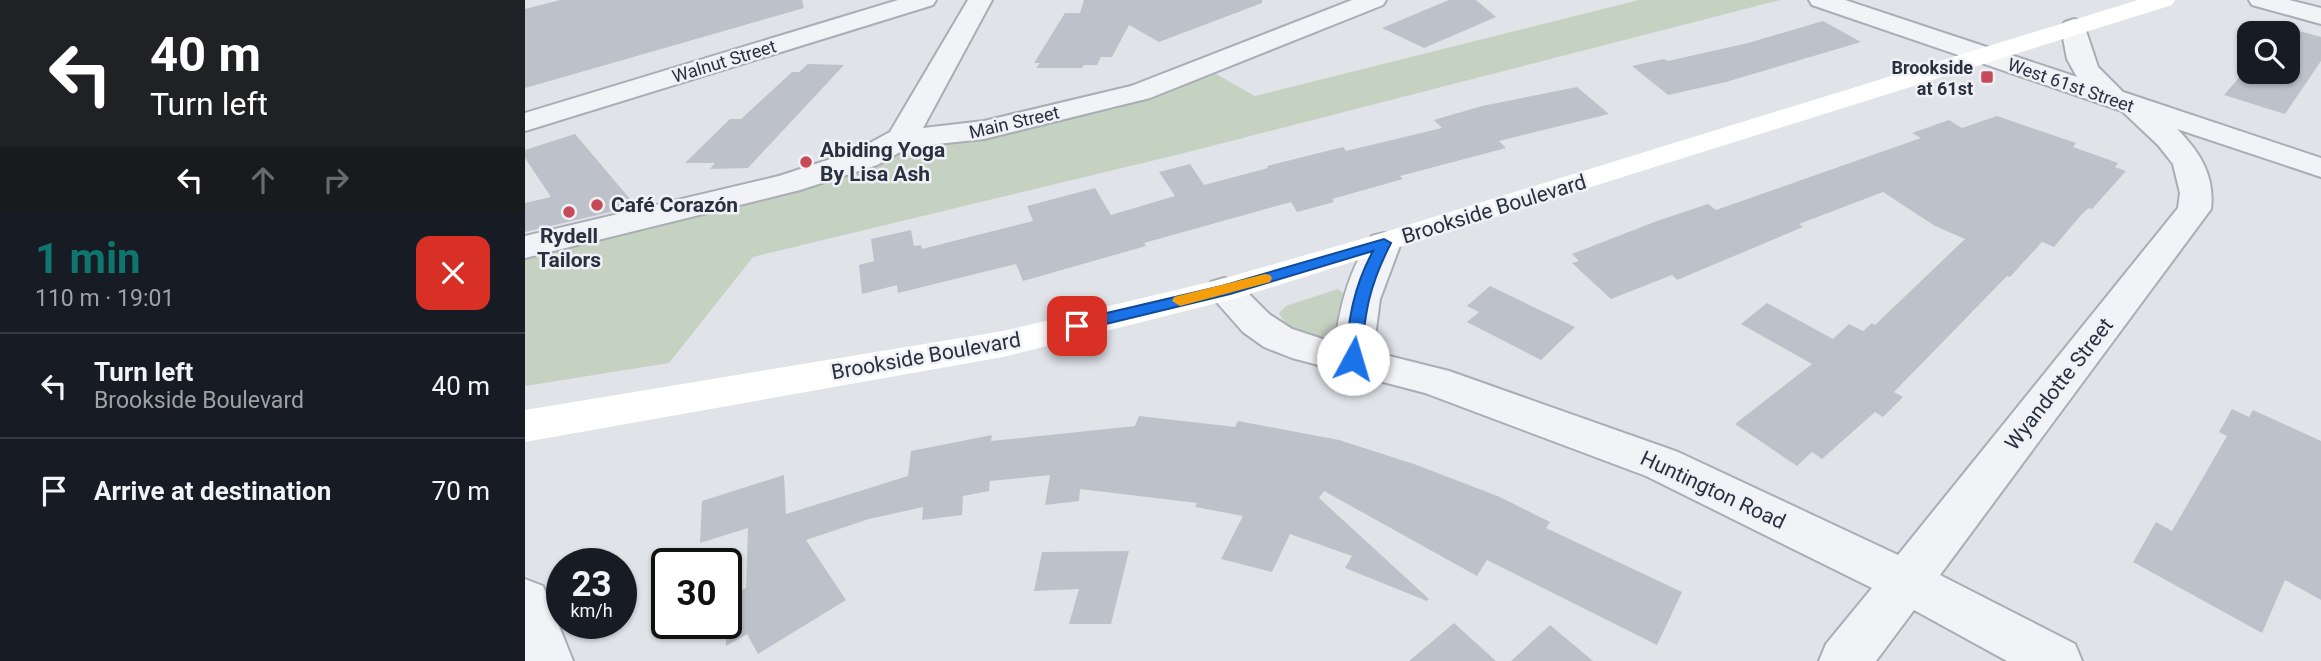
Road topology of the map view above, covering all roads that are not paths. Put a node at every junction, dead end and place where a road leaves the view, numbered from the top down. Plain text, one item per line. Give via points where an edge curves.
1 (924, 0) edge
2 (980, 0) edge
3 (1374, 0) edge
4 (1821, 0) edge
5 (2163, 0) edge
6 (2261, 0) edge
7 (2321, 16) edge
8 (2074, 27) junction
9 (1983, 55) junction
10 (926, 95) junction
11 (2123, 102) junction
12 (1024, 118) junction
13 (525, 122) edge
14 (902, 138) junction
15 (2277, 154) junction
16 (2321, 168) edge
17 (2198, 182) junction
18 (1384, 243) junction
19 (525, 247) edge
20 (1224, 290) junction
21 (1353, 359) junction
22 (525, 426) edge
23 (1906, 581) junction
24 (525, 601) edge
25 (547, 661) edge
26 (1845, 661) edge
27 (2056, 661) edge

1 - 13 street, Walnut Street
2 - 10 street
3 - 12 street, Main Street via 1150,89
4 - 9 street, West 61st Street
5 - 8 main road, Brookside Boulevard
6 - 7 street
8 - 9 main road, Brookside Boulevard
8 - 11 street via 2084,69
9 - 11 street, West 61st Street
9 - 18 main road, Brookside Boulevard
10 - 12 street via 962,116
10 - 14 street
11 - 15 street, West 61st Street
11 - 17 street via 2190,163
12 - 14 street, Main Street via 953,135
14 - 19 street, Main Street via 866,158 789,183
15 - 16 street, West 61st Street
15 - 17 street via 2225,150 2206,162
17 - 23 street, Wyandotte Street via 2194,209
18 - 20 main road, Brookside Boulevard
18 - 21 street via 1357,307
20 - 21 street, Huntington Road via 1278,338
20 - 22 main road, Brookside Boulevard via 1003,344
21 - 23 street, Huntington Road via 1435,381 1662,464
23 - 26 street, Wyandotte Street
23 - 27 street, Huntington Road
24 - 25 street

